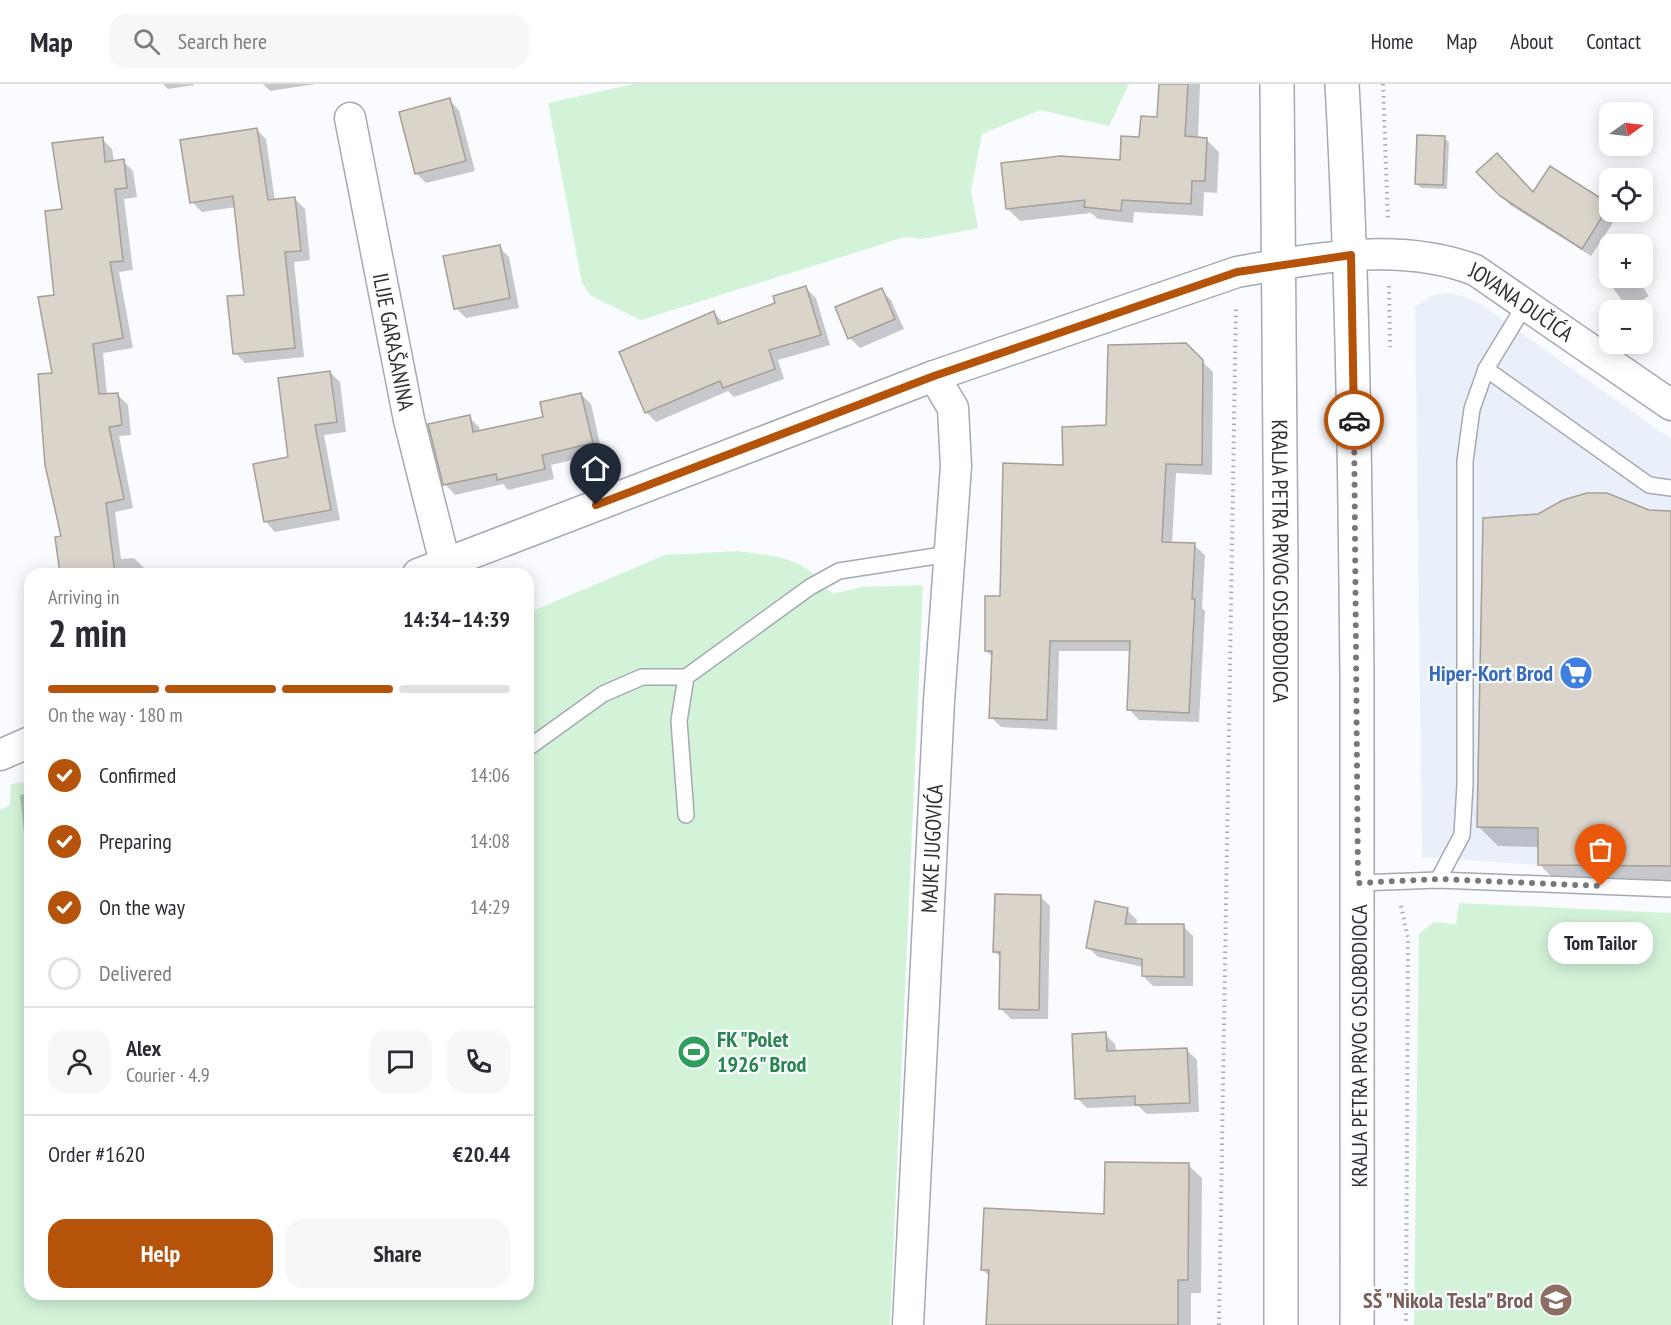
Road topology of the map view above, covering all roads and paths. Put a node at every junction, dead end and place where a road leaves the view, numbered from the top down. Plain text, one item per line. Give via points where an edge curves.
1 (1277, 84) edge
2 (1342, 84) edge
3 (1383, 84) edge
4 (350, 118) dead end
5 (1388, 254) junction
6 (1351, 255) junction
7 (1278, 265) junction
8 (1237, 272) junction
9 (1525, 305) junction
10 (1390, 348) dead end
11 (1486, 369) junction
12 (934, 376) junction
13 (1671, 405) edge
14 (1671, 488) edge
15 (949, 555) junction
16 (445, 563) junction
17 (433, 568) edge
18 (686, 677) junction
19 (534, 744) edge
20 (24, 745) edge
21 (0, 755) edge
22 (686, 815) dead end
23 (1438, 879) junction
24 (1395, 881) junction
25 (1358, 883) junction
26 (1671, 889) edge
27 (908, 1325) edge
28 (1219, 1325) edge
29 (1281, 1325) edge
30 (1358, 1325) edge
31 (1406, 1325) edge

1 - 7 main road, KRALJA PETRA PRVOG OSLOBODIOCA
2 - 6 main road, KRALJA PETRA PRVOG OSLOBODIOCA
3 - 5 path
4 - 16 street, ILIJE GARAŠANINA via 410,420
5 - 6 street, JOVANA DUČIĆA
5 - 9 street, JOVANA DUČIĆA via 1459,264 1475,270
5 - 10 path
6 - 7 street, JOVANA DUČIĆA
6 - 25 main road, KRALJA PETRA PRVOG OSLOBODIOCA
7 - 8 street, JOVANA DUČIĆA
7 - 29 main road, KRALJA PETRA PRVOG OSLOBODIOCA
8 - 12 street, JOVANA DUČIĆA
8 - 28 path
9 - 11 lane
9 - 13 street, JOVANA DUČIĆA
11 - 14 lane via 1648,485
11 - 23 lane via 1472,409 1465,461 1462,835
12 - 15 street, MAJKE JUGOVIĆA via 953,408 956,466
12 - 16 street, JOVANA DUČIĆA
15 - 18 lane via 839,571 810,587
15 - 27 street, MAJKE JUGOVIĆA
16 - 17 street, JOVANA DUČIĆA
18 - 19 lane via 642,677 603,694
18 - 22 lane via 679,721
20 - 21 street
23 - 24 lane
23 - 26 lane
24 - 25 lane
24 - 31 path via 1408,938
25 - 30 main road, KRALJA PETRA PRVOG OSLOBODIOCA

